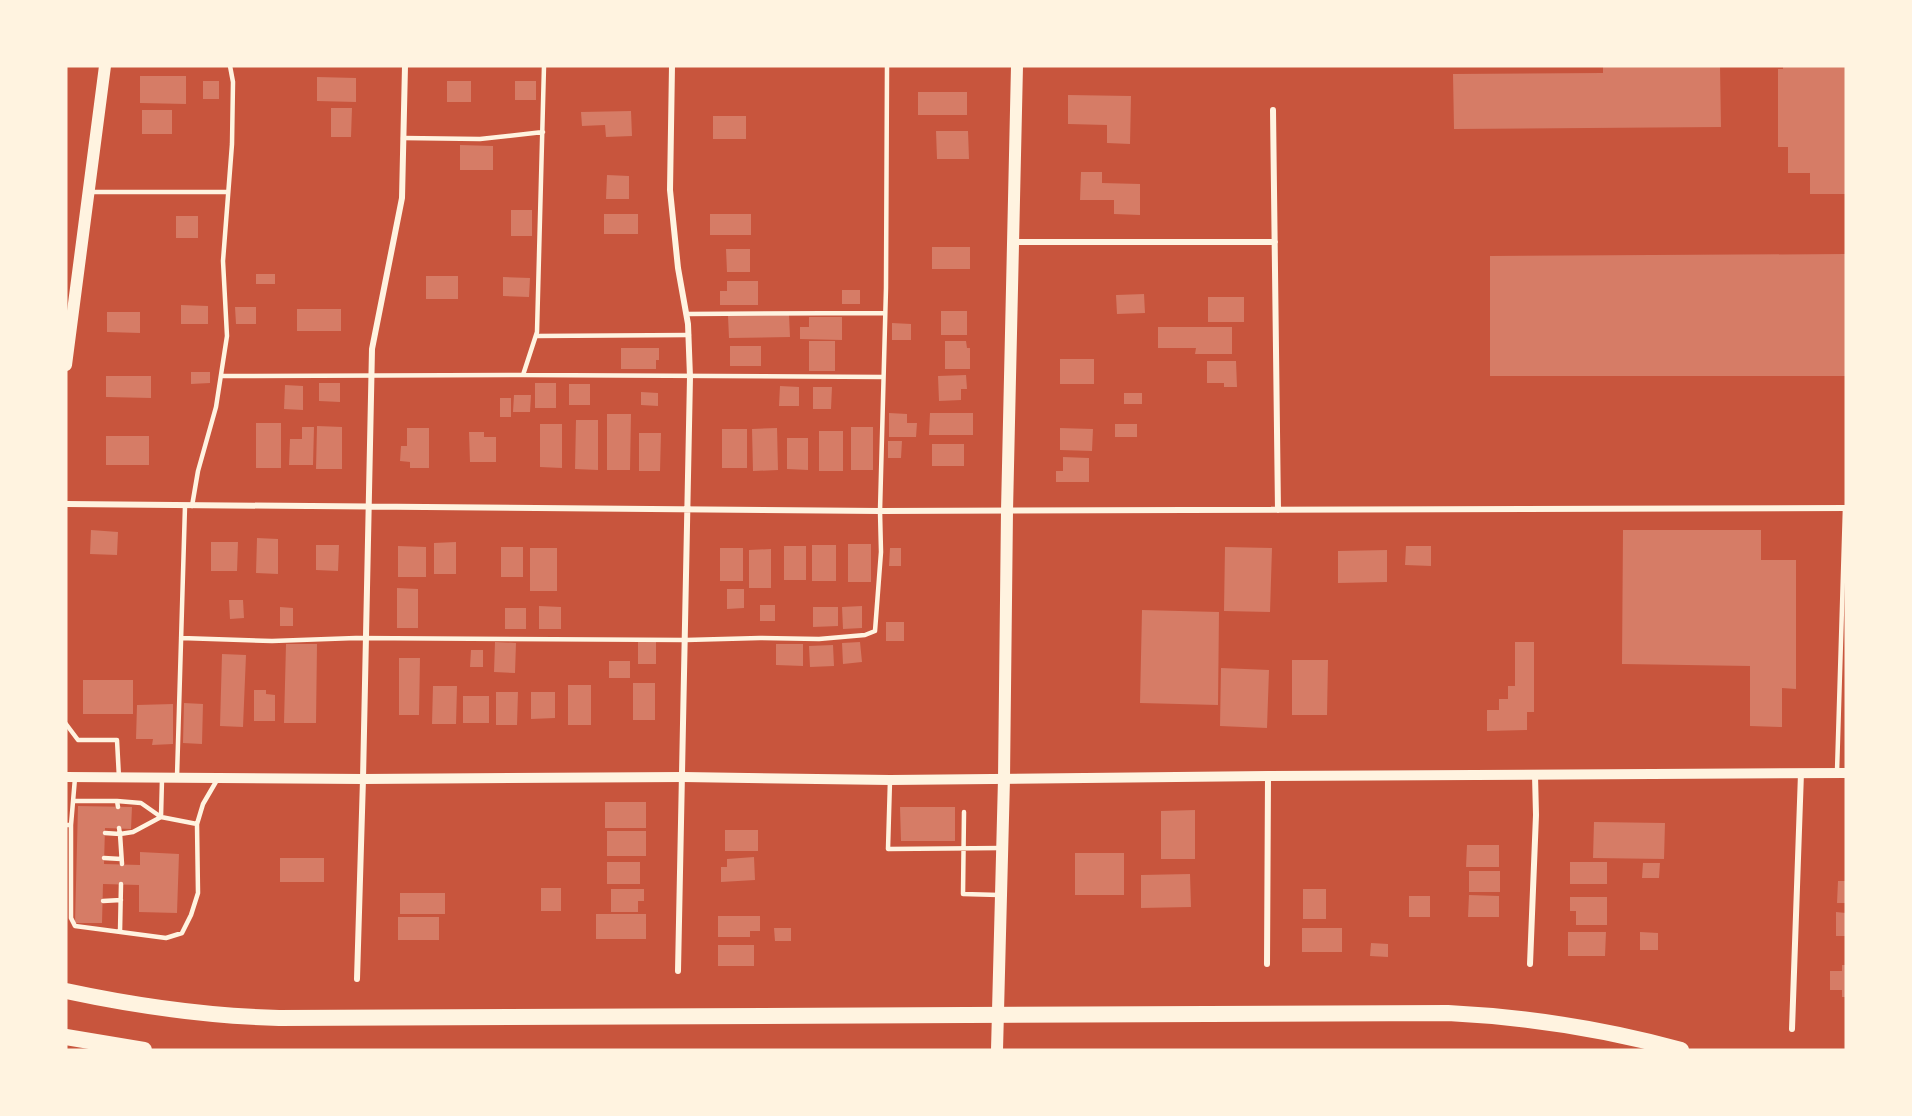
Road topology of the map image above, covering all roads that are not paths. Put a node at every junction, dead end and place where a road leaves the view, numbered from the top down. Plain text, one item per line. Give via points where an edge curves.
1 (105, 66) edge
2 (230, 66) edge
3 (405, 66) edge
4 (544, 66) edge
5 (672, 66) edge
6 (888, 66) edge
7 (1017, 66) edge
8 (1273, 110) dead end
9 (543, 132) junction
10 (404, 138) junction
11 (88, 192) junction
12 (228, 192) junction
13 (1014, 242) junction
14 (1275, 242) junction
15 (885, 313) junction
16 (686, 314) junction
17 (689, 335) junction
18 (536, 336) junction
19 (66, 365) edge
20 (371, 375) junction
21 (523, 375) junction
22 (221, 376) junction
23 (690, 377) junction
24 (883, 377) junction
25 (66, 504) edge
26 (188, 506) junction
27 (368, 508) junction
28 (1845, 508) edge
29 (688, 510) junction
30 (1278, 510) junction
31 (880, 511) junction
32 (1007, 511) junction
33 (181, 638) junction
34 (366, 638) junction
35 (686, 640) junction
36 (66, 724) edge
37 (1801, 773) junction
38 (1842, 773) edge
39 (1535, 775) junction
40 (1268, 776) junction
41 (71, 777) edge
42 (683, 777) junction
43 (119, 778) junction
44 (162, 778) junction
45 (177, 778) junction
46 (218, 779) junction
47 (363, 779) junction
48 (1004, 779) junction
49 (890, 780) junction
50 (73, 801) junction
51 (964, 812) dead end
52 (161, 817) junction
53 (197, 824) junction
54 (68, 825) edge
55 (120, 831) junction
56 (70, 833) junction
57 (78, 833) dead end
58 (105, 833) dead end
59 (963, 848) junction
60 (1003, 848) junction
61 (71, 858) junction
62 (77, 858) dead end
63 (104, 858) dead end
64 (121, 884) dead end
65 (1001, 895) junction
66 (121, 900) junction
67 (103, 901) dead end
68 (120, 932) junction
69 (1267, 964) dead end
70 (1530, 964) dead end
71 (678, 971) dead end
72 (357, 979) dead end
73 (66, 991) edge
74 (998, 1014) junction
75 (1792, 1029) dead end
76 (66, 1037) edge
77 (144, 1050) edge
78 (997, 1050) edge
79 (1682, 1050) edge

1 - 11 main road
2 - 12 lane via 234,95
3 - 10 street
4 - 9 lane
5 - 16 street via 670,199
6 - 15 lane
7 - 13 main road
8 - 14 street
9 - 10 lane via 480,139
9 - 18 lane
10 - 20 street via 400,218 372,349
11 - 12 lane
11 - 19 main road
12 - 22 lane via 223,261 227,336
13 - 14 street
13 - 32 main road
14 - 30 street
15 - 16 lane
15 - 24 lane
16 - 17 street
17 - 18 lane
17 - 23 street
18 - 21 lane
20 - 21 lane
20 - 22 lane
20 - 27 street
21 - 23 lane
22 - 26 lane
23 - 24 lane
23 - 29 street
24 - 31 lane
25 - 26 street
26 - 27 street
26 - 33 lane
27 - 29 street
27 - 34 street
28 - 30 street
28 - 38 lane
29 - 31 street
29 - 35 street
30 - 32 street
31 - 32 street
31 - 35 lane via 876,631 819,639
32 - 48 main road
33 - 34 lane
33 - 45 lane
34 - 35 lane
34 - 47 street
35 - 42 street
36 - 43 lane via 78,740 117,740
37 - 38 street
37 - 39 street
37 - 75 street
39 - 40 street
39 - 70 street
40 - 48 street
40 - 69 street
41 - 43 street
41 - 50 lane
42 - 47 street
42 - 49 street
42 - 71 street
43 - 44 street
44 - 45 street
44 - 52 lane
45 - 46 street
46 - 47 street
46 - 53 lane via 203,804
47 - 72 street
48 - 49 street
48 - 60 main road
49 - 59 lane via 888,849
50 - 52 lane via 141,803
50 - 54 lane
51 - 59 lane
52 - 53 lane
52 - 55 lane via 133,832
53 - 68 lane via 198,893 182,933 166,938
54 - 56 lane
55 - 58 lane
55 - 63 lane via 122,861
56 - 57 lane
56 - 61 lane
59 - 60 lane
59 - 65 lane via 963,894
60 - 65 main road
61 - 62 lane
61 - 68 lane via 71,918 75,926
64 - 66 lane
65 - 74 main road
66 - 67 lane
66 - 68 lane
73 - 74 highway via 201,1013 279,1018
74 - 78 main road
74 - 79 highway via 1494,1015 1577,1027
76 - 77 highway

